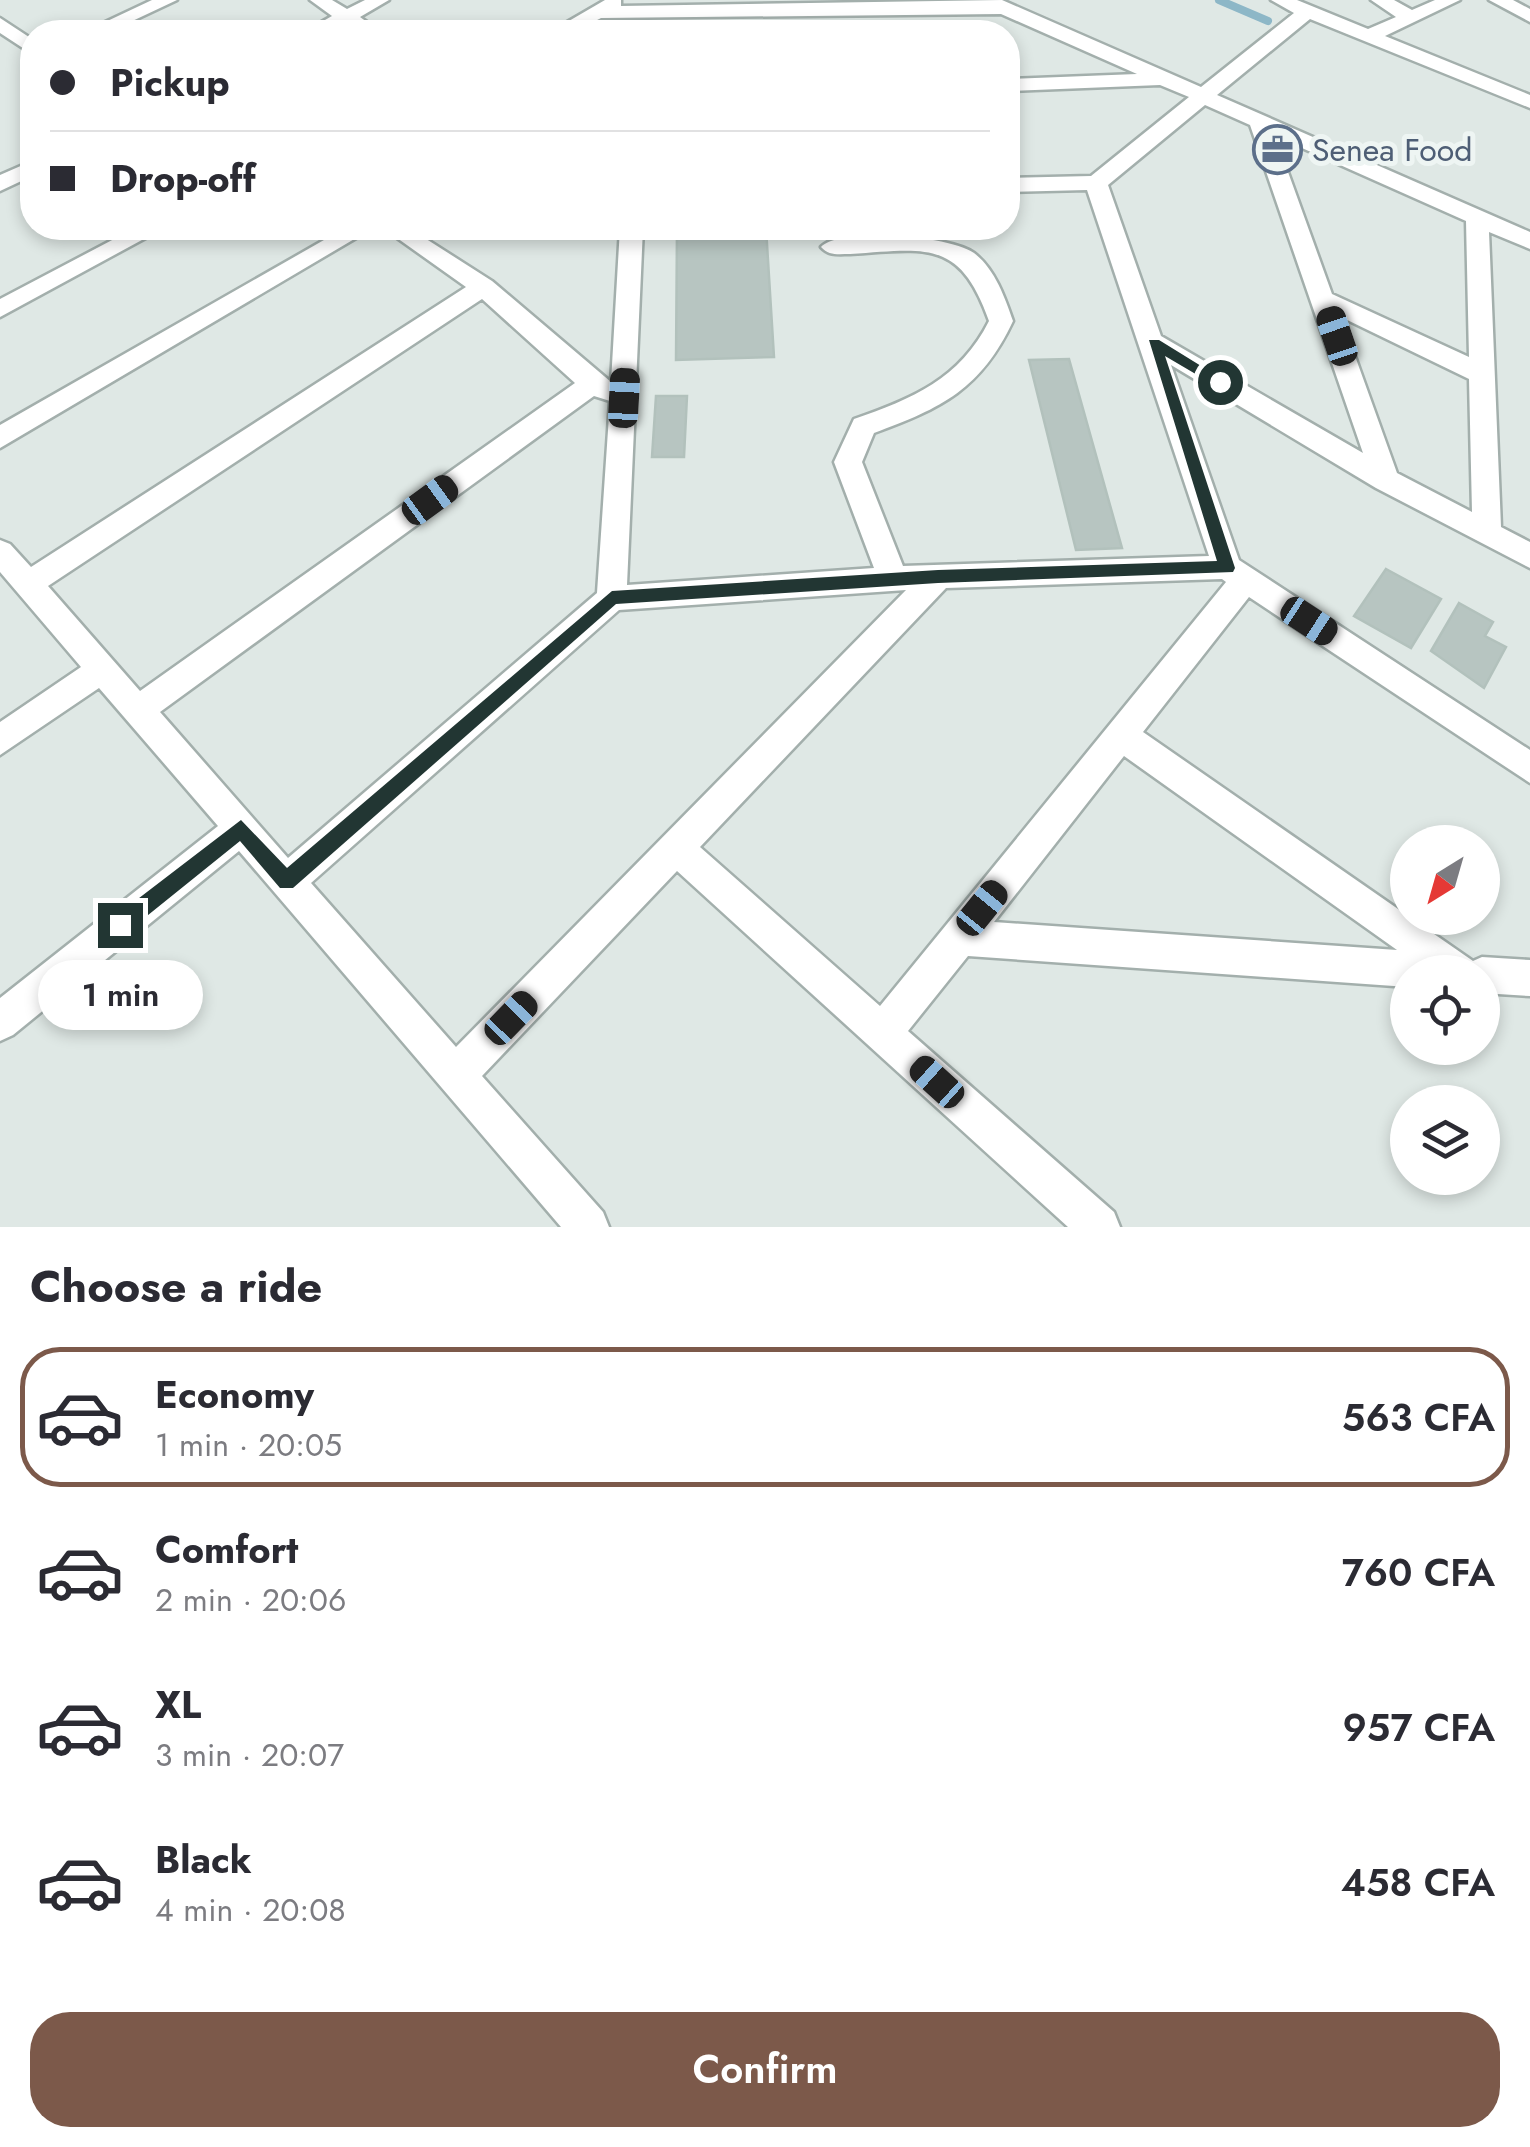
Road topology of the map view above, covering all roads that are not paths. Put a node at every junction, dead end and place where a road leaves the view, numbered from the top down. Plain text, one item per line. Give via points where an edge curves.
1 (168, 0) edge
2 (319, 0) edge
3 (380, 0) edge
4 (620, 0) edge
5 (790, 0) edge
6 (1280, 0) edge
7 (1380, 0) edge
8 (1450, 0) edge
9 (1498, 0) edge
10 (995, 4) edge
11 (812, 11) junction
12 (1308, 11) junction
13 (346, 16) junction
14 (1530, 16) edge
15 (1411, 17) junction
16 (122, 20) edge
17 (338, 20) edge
18 (352, 20) edge
19 (595, 20) edge
20 (632, 20) edge
21 (1368, 36) junction
22 (1166, 79) junction
23 (1020, 84) edge
24 (1204, 97) junction
25 (1530, 102) edge
26 (1259, 121) junction
27 (1096, 183) junction
28 (1020, 185) edge
29 (1477, 217) junction
30 (129, 240) edge
31 (340, 240) edge
32 (412, 240) edge
33 (631, 240) edge
34 (1530, 241) edge
35 (833, 248) dead end
36 (483, 287) junction
37 (1325, 300) junction
38 (0, 309) edge
39 (1154, 343) junction
40 (1480, 372) junction
41 (592, 384) junction
42 (624, 398) junction
43 (0, 438) edge
44 (1386, 480) junction
45 (1487, 532) junction
46 (0, 552) edge
47 (1530, 556) edge
48 (1237, 573) junction
49 (938, 576) junction
50 (893, 579) junction
51 (28, 584) junction
52 (612, 598) junction
53 (102, 670) junction
54 (138, 710) junction
55 (1121, 735) junction
56 (0, 740) edge
57 (1530, 768) edge
58 (241, 829) junction
59 (676, 848) junction
60 (286, 882) junction
61 (960, 937) junction
62 (1432, 955) edge
63 (1390, 967) edge
64 (1500, 976) edge
65 (1530, 978) edge
66 (0, 1022) edge
67 (883, 1033) junction
68 (456, 1076) junction
69 (588, 1227) edge
70 (1099, 1227) edge

1 - 16 street
2 - 13 street
3 - 13 street
4 - 19 street
5 - 11 street
6 - 12 street
7 - 15 street
8 - 15 street
9 - 14 street
10 - 11 street
10 - 22 street
11 - 20 street
12 - 21 street
12 - 24 street
13 - 17 street
13 - 18 street
15 - 21 street
21 - 25 street
22 - 23 street
22 - 24 street
24 - 26 street
24 - 27 street
26 - 29 street
26 - 37 street
27 - 28 street
27 - 39 street
29 - 34 street
29 - 40 street
30 - 38 street
31 - 43 street
32 - 36 street
33 - 42 street
35 - 50 street via 915,244 964,256 988,287 1001,321 988,354 957,386 863,426 848,462
36 - 41 street
36 - 51 street
37 - 40 street
37 - 44 street
39 - 44 street
39 - 48 street
40 - 45 street
41 - 42 street
41 - 54 street
42 - 52 street
44 - 45 street
45 - 47 street
46 - 51 street
48 - 49 street
48 - 55 street
48 - 57 street
49 - 50 street
49 - 59 street
50 - 52 street
51 - 53 street
52 - 60 street
53 - 54 street
53 - 56 street
54 - 58 street
55 - 61 street
55 - 62 street
58 - 60 street
58 - 66 street
59 - 67 street
59 - 68 street
60 - 68 street
61 - 63 street
61 - 67 street
64 - 65 street
67 - 70 street
68 - 69 street

